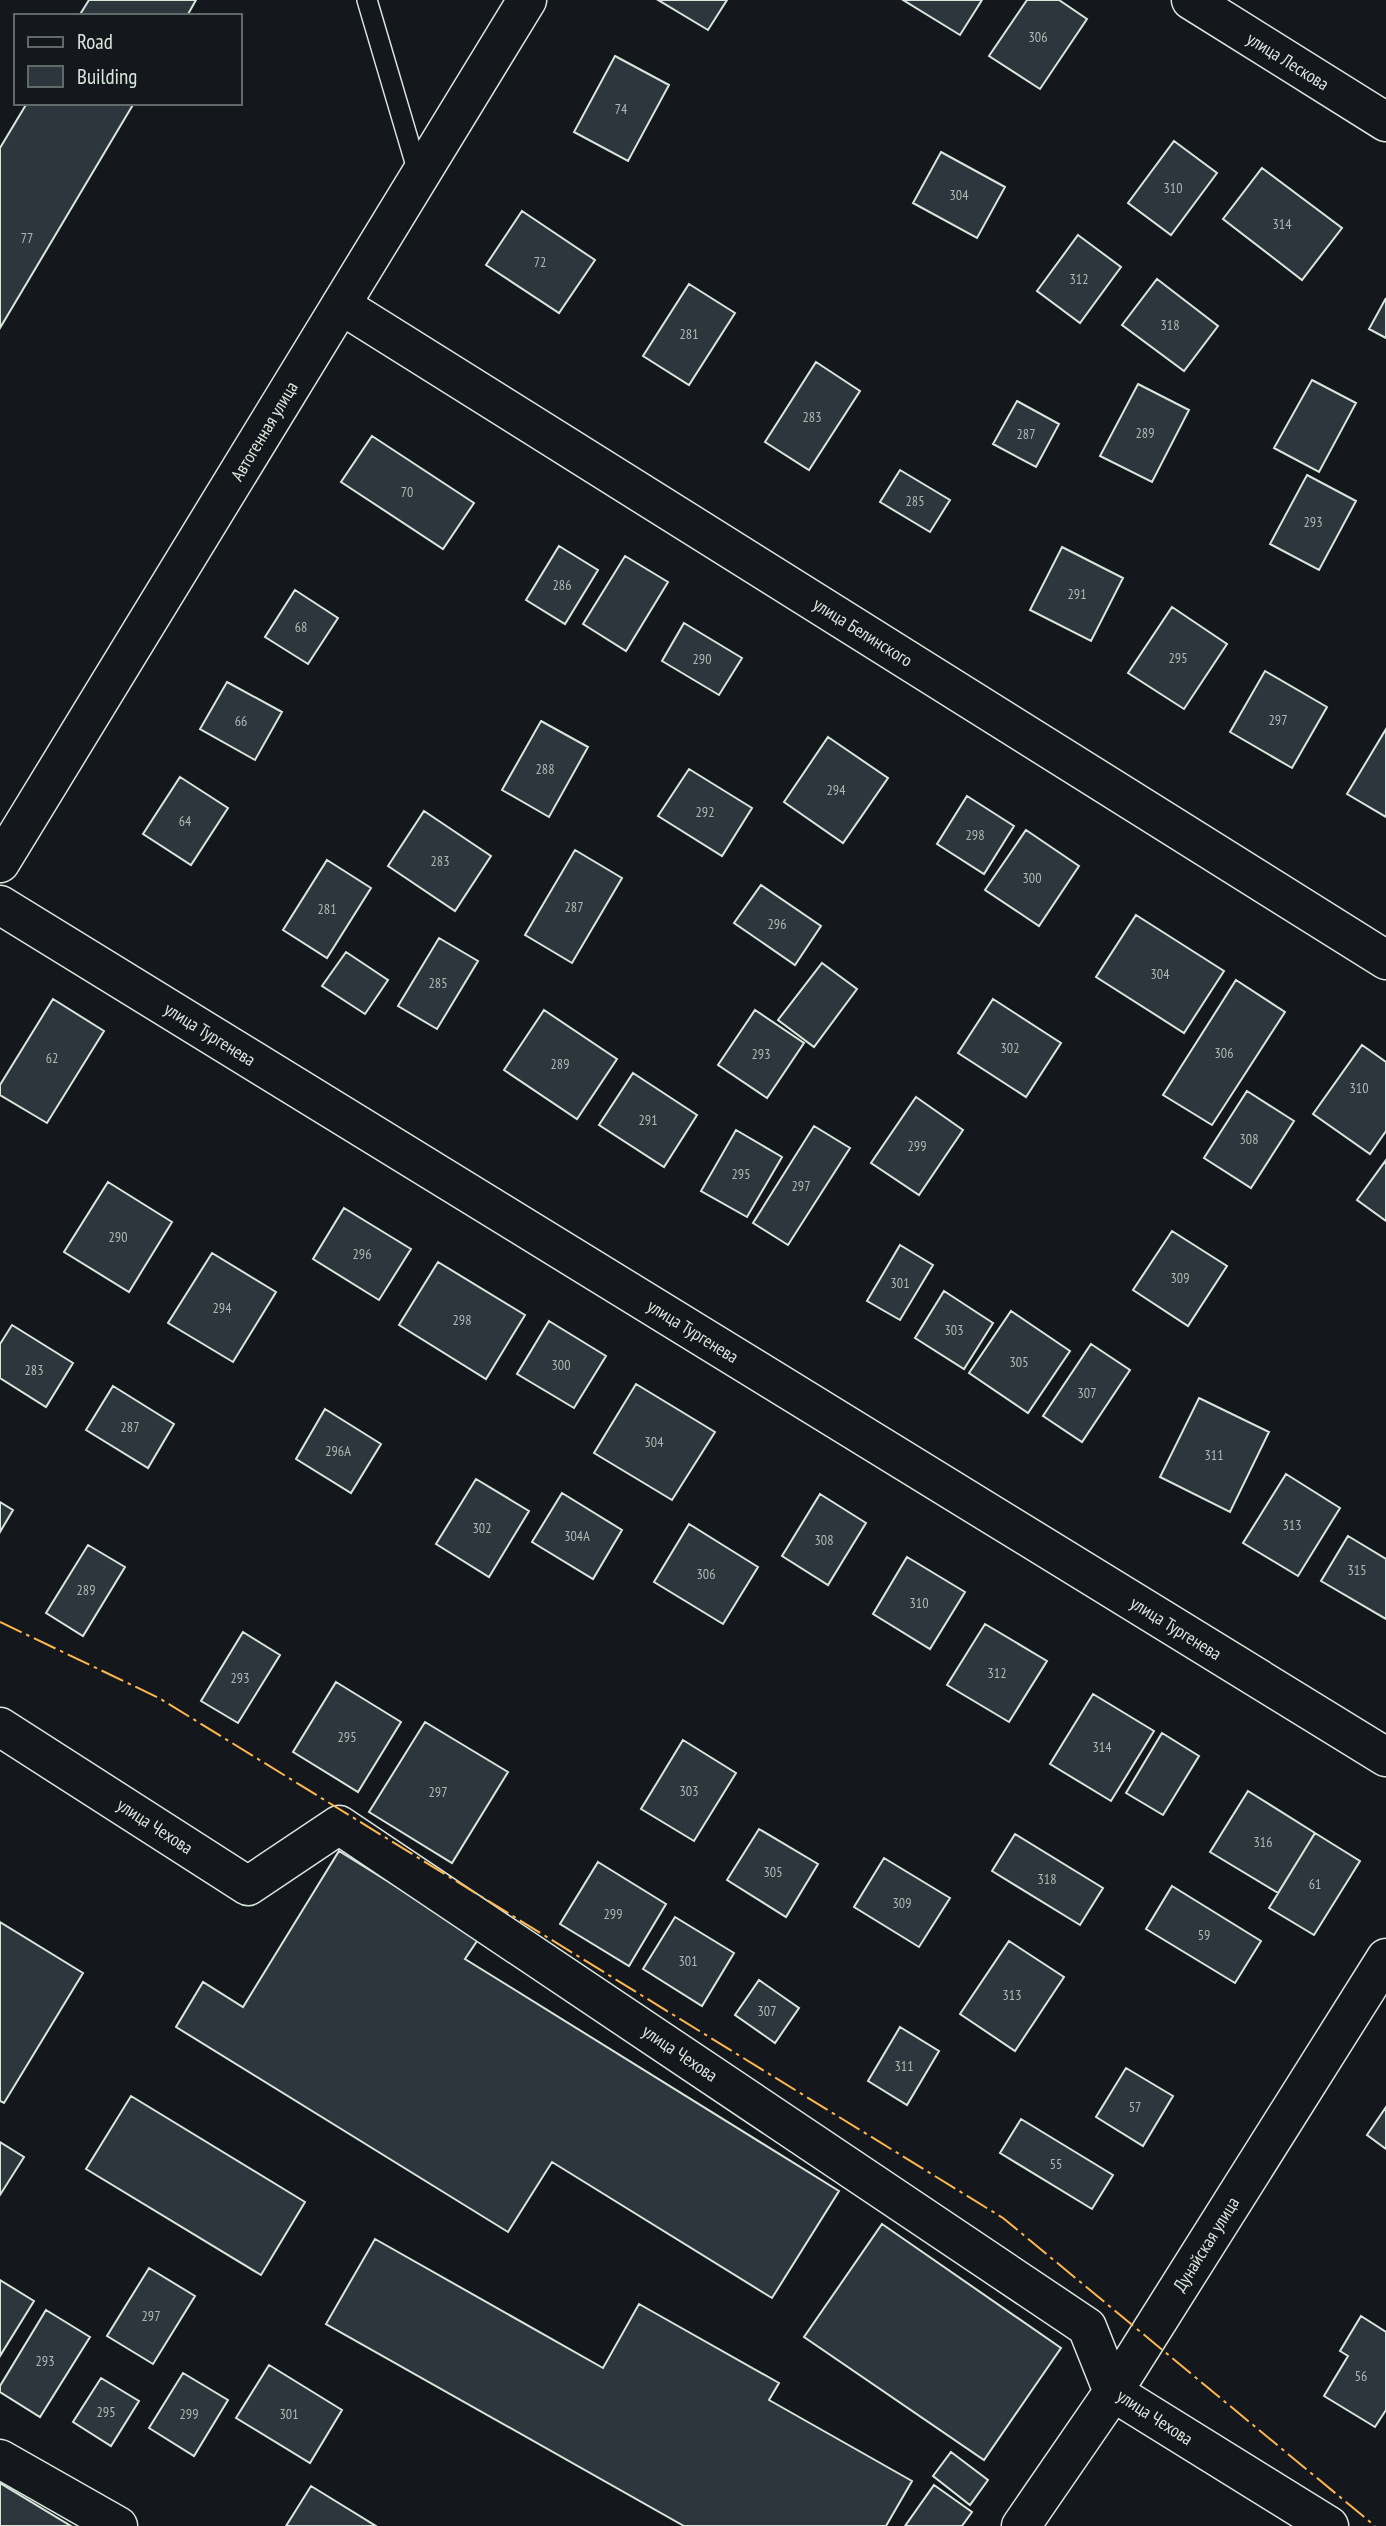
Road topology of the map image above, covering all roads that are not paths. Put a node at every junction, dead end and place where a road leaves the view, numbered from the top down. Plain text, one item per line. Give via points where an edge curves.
1 (367, 0) edge
2 (527, 0) edge
3 (1191, 0) edge
4 (1386, 122) edge
5 (419, 176) junction
6 (341, 305) junction
7 (0, 863) edge
8 (0, 905) edge
9 (1386, 960) edge
10 (0, 1727) edge
11 (1386, 1757) edge
12 (1386, 1958) edge
13 (1113, 2392) junction
14 (0, 2459) edge
15 (118, 2526) edge
16 (1021, 2526) edge
17 (1329, 2526) edge

1 - 5 lane
2 - 5 street, Автогенная улица
3 - 4 street, улица Лескова
5 - 6 street, Автогенная улица
6 - 7 street, Автогенная улица
6 - 9 street, улица Белинского
8 - 11 street, улица Тургенева
10 - 13 street, улица Чехова via 248,1886 339,1825 1087,2327
12 - 13 street, Дунайская улица
13 - 16 street, Дунайская улица
13 - 17 street, улица Чехова
14 - 15 street

